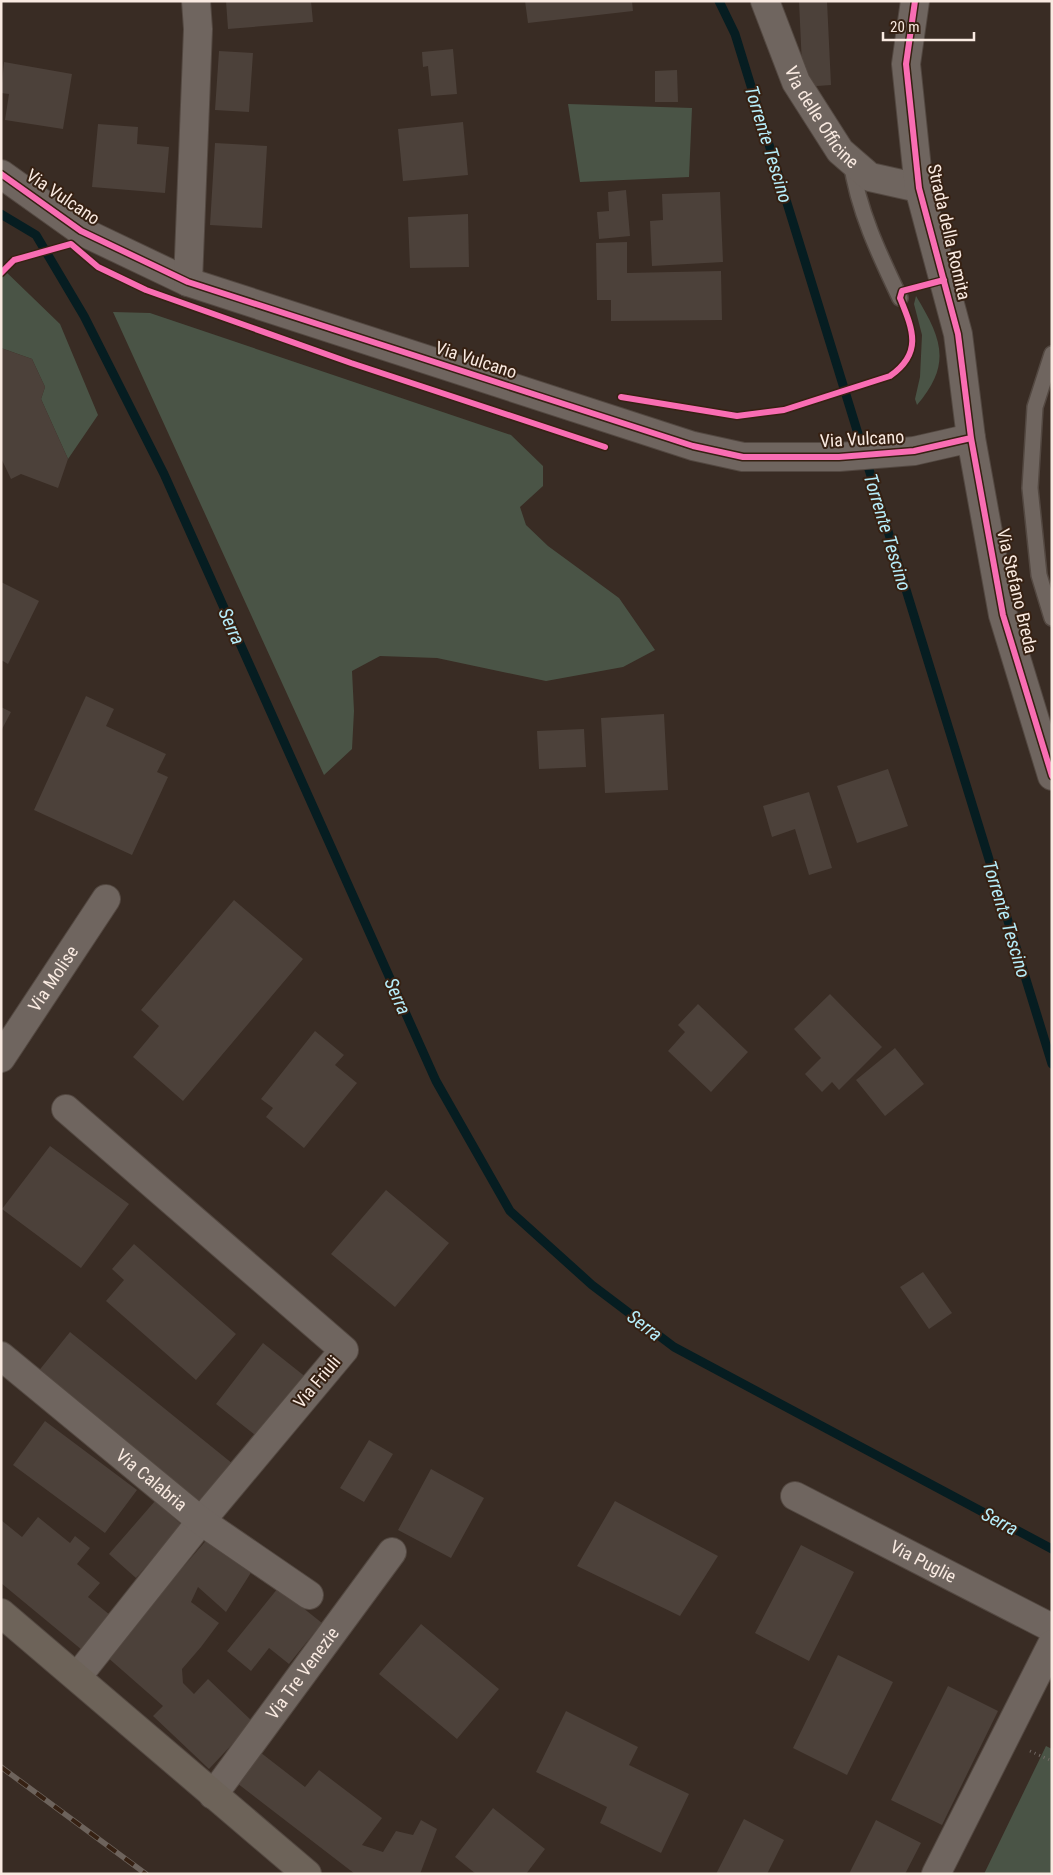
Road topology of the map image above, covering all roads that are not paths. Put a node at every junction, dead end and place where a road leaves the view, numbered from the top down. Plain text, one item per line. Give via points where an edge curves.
1 (196, 1) edge
2 (765, 1) edge
3 (915, 1) edge
4 (850, 160) junction
5 (1, 174) edge
6 (919, 188) junction
7 (188, 282) junction
8 (900, 298) dead end
9 (1052, 354) edge
10 (971, 438) junction
11 (1052, 618) edge
12 (1052, 776) edge
13 (106, 899) dead end
14 (1, 1058) edge
15 (66, 1109) dead end
16 (1, 1356) edge
17 (795, 1496) dead end
18 (201, 1521) junction
19 (392, 1552) dead end
20 (309, 1595) dead end
21 (1, 1614) edge
22 (1052, 1628) edge
23 (1052, 1644) edge
24 (77, 1677) junction
25 (213, 1795) junction
26 (307, 1874) edge
27 (936, 1874) edge

1 - 7 street via 198,29
2 - 4 street, Via delle Officine via 796,82 840,152
3 - 6 street, Strada della Romita via 906,64
4 - 6 street, Via delle Officine via 870,177
4 - 8 lane via 854,184 874,245
5 - 7 street, Via Vulcano via 81,231
6 - 10 street, Strada della Romita via 958,334
7 - 10 street, Via Vulcano via 693,446 743,457 840,457 914,451
9 - 11 lane via 1035,406 1030,488 1039,575
10 - 12 street, Via Stefano Breda via 1003,615
13 - 14 street, Via Molise
15 - 18 street, Via Friuli via 344,1350
16 - 18 street, Via Calabria
17 - 22 street, Via Puglie
18 - 20 street, Via Calabria
18 - 24 street, Via Friuli
19 - 25 street, Via Tre Venezie
21 - 24 main road
23 - 27 street
24 - 25 main road
25 - 26 main road

